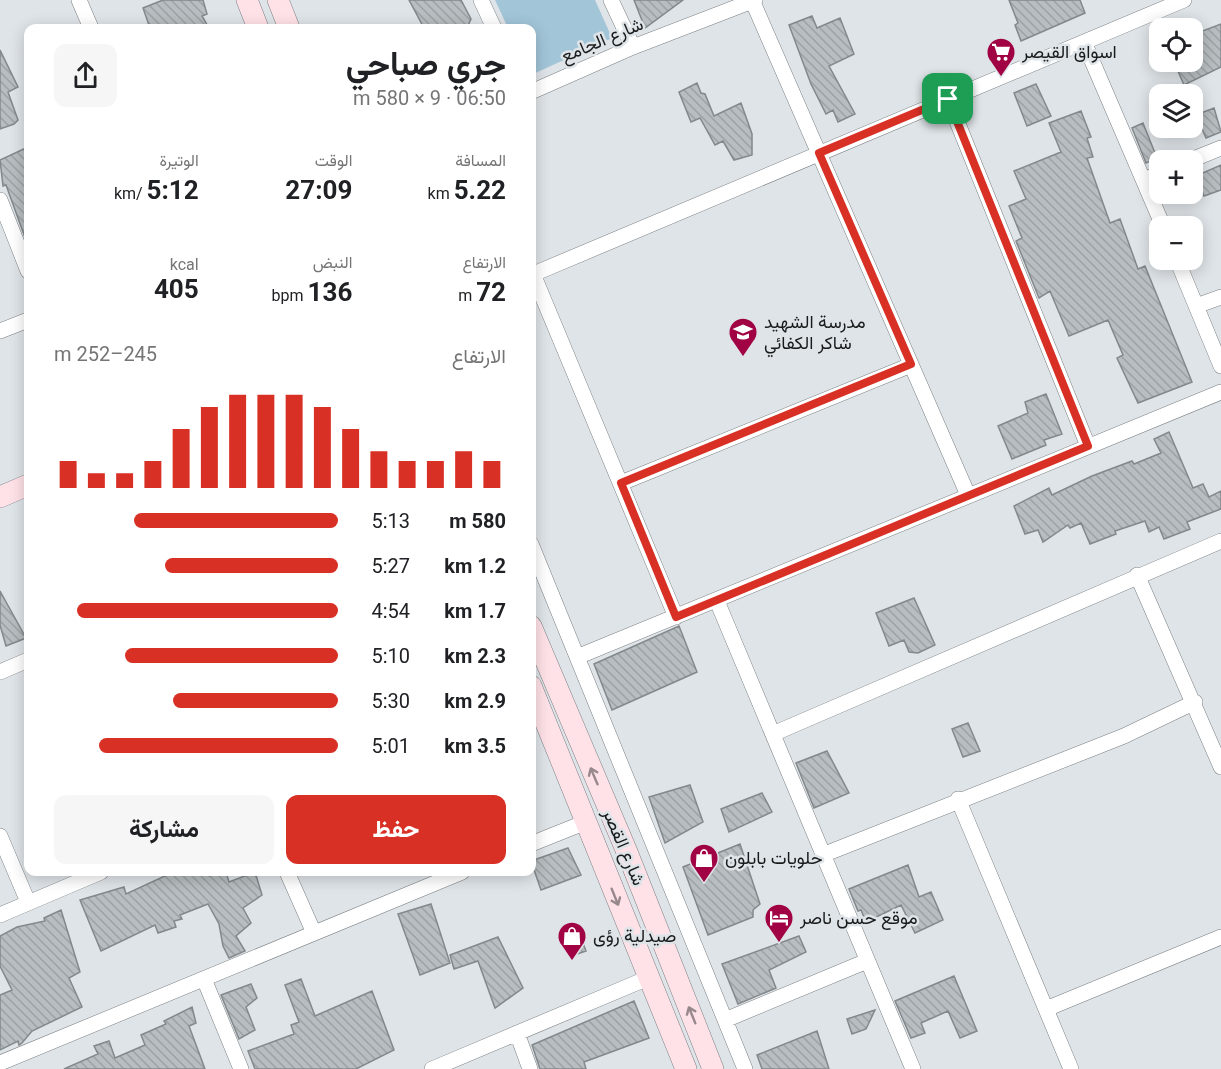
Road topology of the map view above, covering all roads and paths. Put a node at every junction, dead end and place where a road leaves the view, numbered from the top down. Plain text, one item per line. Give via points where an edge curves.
1 (79, 0) edge
2 (247, 0) edge
3 (278, 0) edge
4 (481, 0) edge
5 (611, 0) edge
6 (754, 0) edge
7 (1184, 0) edge
8 (1152, 6) edge
9 (89, 24) edge
10 (256, 24) edge
11 (287, 24) edge
12 (492, 24) edge
13 (1084, 42) junction
14 (633, 47) junction
15 (536, 90) edge
16 (948, 99) junction
17 (1221, 148) edge
18 (819, 153) junction
19 (1203, 155) edge
20 (1149, 178) edge
21 (1144, 180) junction
22 (0, 200) edge
23 (1159, 216) edge
24 (24, 261) edge
25 (1181, 270) edge
26 (536, 272) edge
27 (536, 283) edge
28 (1221, 297) edge
29 (1197, 306) junction
30 (24, 322) edge
31 (0, 331) edge
32 (911, 364) junction
33 (1221, 366) edge
34 (1221, 392) edge
35 (1088, 446) junction
36 (621, 483) junction
37 (24, 487) edge
38 (968, 495) junction
39 (0, 497) edge
40 (1221, 541) edge
41 (536, 556) edge
42 (1137, 575) junction
43 (717, 601) junction
44 (676, 617) junction
45 (536, 638) edge
46 (577, 657) junction
47 (24, 662) edge
48 (0, 672) edge
49 (536, 698) edge
50 (1195, 702) junction
51 (775, 733) junction
52 (1221, 767) edge
53 (958, 800) junction
54 (586, 822) junction
55 (0, 836) edge
56 (536, 842) edge
57 (627, 852) junction
58 (825, 854) junction
59 (601, 863) junction
60 (91, 876) edge
61 (289, 876) edge
62 (443, 876) edge
63 (28, 902) junction
64 (0, 915) edge
65 (656, 924) junction
66 (314, 933) junction
67 (629, 933) junction
68 (1221, 937) edge
69 (867, 961) junction
70 (648, 978) junction
71 (204, 979) junction
72 (1046, 1009) junction
73 (725, 1020) junction
74 (517, 1033) junction
75 (0, 1064) edge
76 (241, 1069) edge
77 (432, 1069) edge
78 (530, 1069) edge
79 (686, 1069) edge
80 (713, 1069) edge
81 (745, 1069) edge
82 (912, 1069) edge
83 (1071, 1069) edge

1 - 9 street
2 - 10 street
3 - 11 street
4 - 12 street
5 - 14 street
6 - 14 street, شارع الجامع
6 - 18 street
7 - 8 street
8 - 13 street
13 - 16 street
13 - 21 street
14 - 15 street, شارع الجامع
16 - 18 street
16 - 35 street
17 - 19 street
18 - 26 street
18 - 32 street
20 - 21 street
21 - 23 street
22 - 24 street
25 - 29 street
27 - 36 street
28 - 29 street
29 - 33 street
30 - 31 street
32 - 36 street
32 - 38 street
34 - 35 street
35 - 38 street
36 - 44 street
37 - 39 street
38 - 43 street
40 - 42 street
41 - 46 street
42 - 50 street
42 - 51 street
43 - 44 street
43 - 51 street
44 - 46 street
57 -> 45 street, شارع القصر
46 - 73 street
47 - 48 street
49 - 54 street, شارع القصر
50 - 52 street
50 - 53 street via 1124,736
51 - 58 street
53 - 58 street
53 - 72 street
54 - 56 street
54 - 59 street, شارع القصر
55 - 63 street
57 - 59 street via 617,865
57 - 65 street, شارع القصر
58 - 69 street
59 -> 67 street, شارع القصر
60 - 63 street
61 - 66 street
62 - 66 street
63 - 64 street
65 - 67 street via 638,921
80 -> 65 street, شارع القصر
66 - 71 street
67 - 70 street, شارع القصر
68 - 72 street
69 - 73 street
69 - 82 street
70 - 74 street
70 - 79 street, شارع القصر
71 - 75 street
71 - 76 street
72 - 83 street
73 - 81 street
74 - 77 street
74 - 78 street

